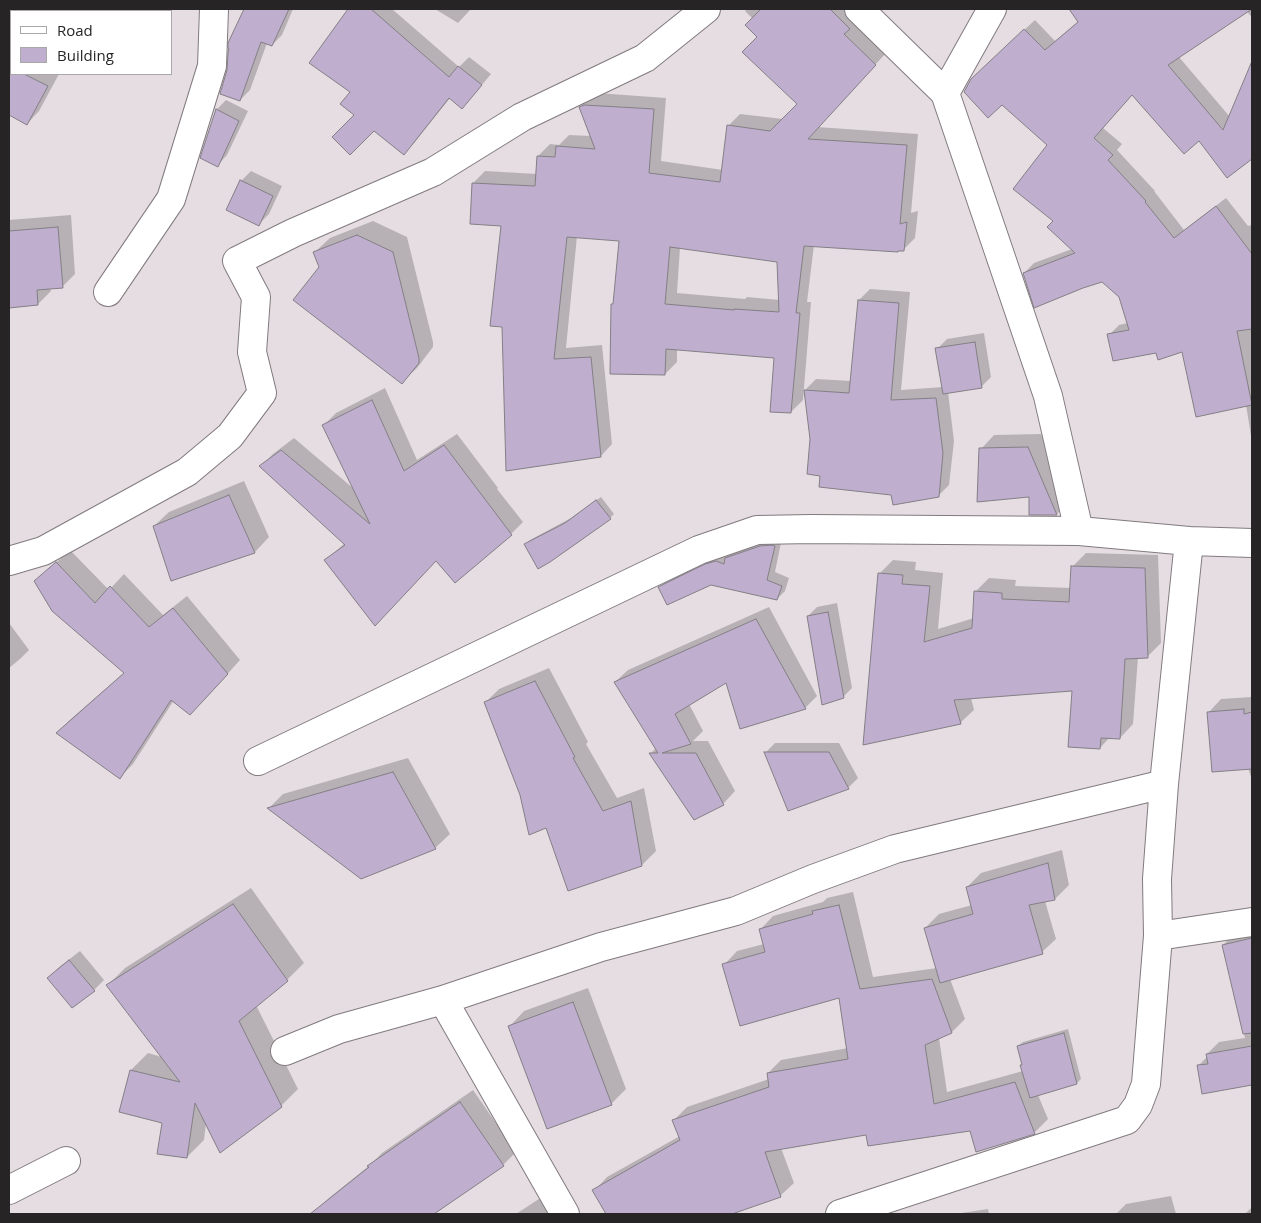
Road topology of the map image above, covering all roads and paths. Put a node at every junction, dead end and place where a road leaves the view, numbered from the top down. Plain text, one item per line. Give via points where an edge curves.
1 (214, 9) edge
2 (706, 9) edge
3 (859, 9) edge
4 (992, 9) edge
5 (945, 93) junction
6 (108, 292) dead end
7 (1079, 531) junction
8 (1190, 542) junction
9 (1252, 543) edge
10 (9, 561) edge
11 (258, 761) dead end
12 (1164, 784) junction
13 (1252, 922) edge
14 (1158, 936) junction
15 (443, 1000) junction
16 (285, 1051) dead end
17 (66, 1162) dead end
18 (9, 1190) edge
19 (565, 1214) edge
20 (840, 1214) edge

1 - 6 street via 212,66 171,199
2 - 10 street via 645,58 522,117 433,172 236,260 256,298 252,352 262,393 230,436 187,472 43,551
3 - 5 street
4 - 5 street
5 - 7 street via 1048,396
7 - 8 street
7 - 11 street via 757,530 699,550
8 - 9 street
8 - 12 street
12 - 14 street via 1157,879
12 - 15 street via 895,849 736,911 601,947
13 - 14 street
14 - 20 street via 1146,1084 1138,1105 1127,1120
15 - 16 street via 339,1028
15 - 19 street
17 - 18 street

